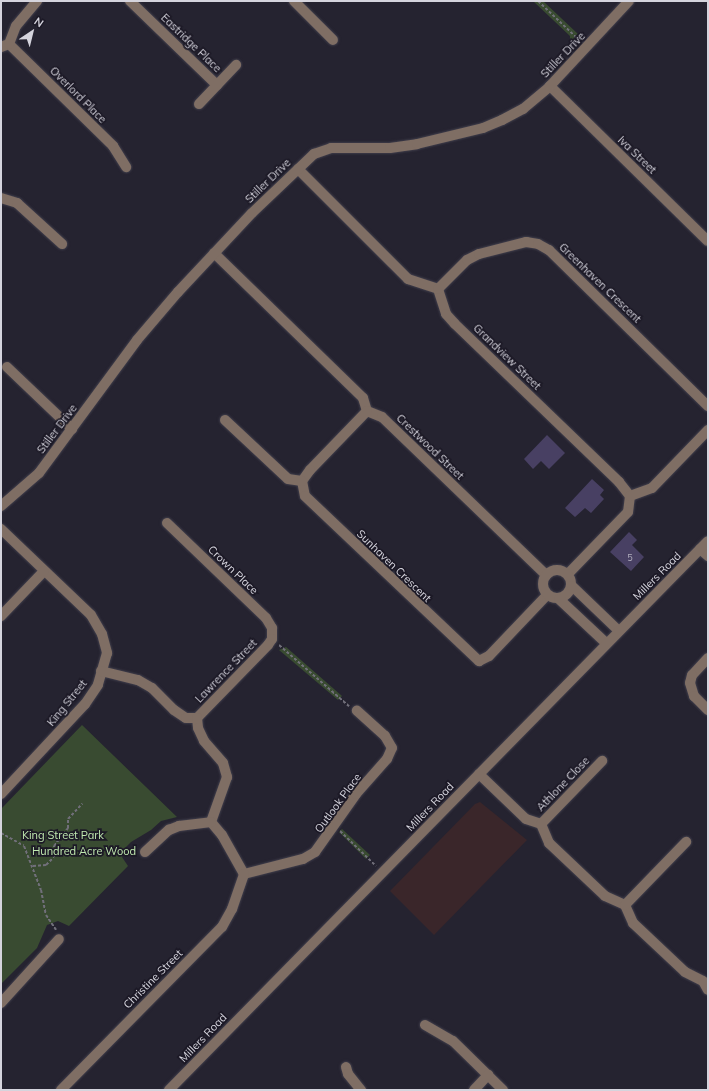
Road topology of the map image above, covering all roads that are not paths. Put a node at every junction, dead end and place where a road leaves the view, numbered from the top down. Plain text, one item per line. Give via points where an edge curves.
1 (37, 1) edge
2 (130, 1) edge
3 (294, 1) edge
4 (629, 1) edge
5 (333, 40) dead end
6 (5, 45) edge
7 (236, 65) dead end
8 (217, 85) junction
9 (550, 86) junction
10 (199, 104) dead end
11 (126, 167) dead end
12 (298, 169) junction
13 (1, 198) edge
14 (708, 241) edge
15 (62, 244) dead end
16 (214, 253) junction
17 (438, 288) junction
18 (7, 366) dead end
19 (708, 406) edge
20 (367, 411) junction
21 (225, 420) dead end
22 (72, 428) junction
23 (708, 430) edge
24 (302, 481) junction
25 (630, 496) junction
26 (1, 506) edge
27 (167, 523) dead end
28 (1, 529) edge
29 (708, 541) edge
30 (704, 552) edge
31 (44, 571) junction
32 (568, 574) junction
33 (546, 575) junction
34 (572, 586) junction
35 (547, 595) junction
36 (559, 599) junction
37 (1, 616) edge
38 (619, 631) junction
39 (272, 639) joint
40 (606, 643) junction
41 (708, 658) edge
42 (102, 670) junction
43 (708, 710) edge
44 (357, 711) road end
45 (197, 718) junction
46 (602, 761) dead end
47 (479, 774) junction
48 (1, 794) edge
49 (211, 822) junction
50 (541, 824) junction
51 (686, 842) dead end
52 (145, 852) dead end
53 (244, 874) junction
54 (625, 905) junction
55 (59, 939) road end
56 (706, 982) edge
57 (1, 1003) edge
58 (425, 1025) dead end
59 (346, 1067) dead end
60 (488, 1075) junction
61 (61, 1090) edge
62 (169, 1090) edge
63 (361, 1090) edge
64 (474, 1090) edge
65 (503, 1090) edge

1 - 6 street via 16,26
2 - 8 street, Eastridge Place
3 - 5 street
4 - 9 street, Stiller Drive
6 - 11 street, Overlord Place via 113,146
7 - 8 street, Eastridge Place
8 - 10 street, Eastridge Place
9 - 12 street, Stiller Drive via 523,109 483,128 390,148 326,149 314,154
9 - 14 street, Iva Street
12 - 16 street, Stiller Drive
12 - 17 street via 408,279
13 - 15 street via 17,203
16 - 20 street via 363,398
16 - 22 street, Stiller Drive via 152,322
17 - 19 street, Greenhaven Crescent via 467,260 479,254 526,242 538,244 549,250
17 - 25 street, Grandview Street via 446,314 455,324 619,482
18 - 22 street
20 - 24 street
20 - 33 street, Crestwood Street via 382,417
21 - 24 street via 288,478
22 - 26 street, Stiller Drive via 39,473
23 - 25 street via 652,488
24 - 35 street, Sunhaven Crescent via 305,496 479,662 489,656
25 - 32 street via 628,512
27 - 39 street, Crown Place via 266,618 272,628
28 - 31 street, King Street
29 - 30 street, Millers Road
30 - 38 street, Millers Road
31 - 37 street
31 - 42 street, King Street via 91,615 102,634 107,653
32 - 33 street via 559,570
32 - 34 street
33 - 35 street via 543,587
34 - 36 street via 568,595
34 - 38 street
35 - 36 street
36 - 40 street
38 - 40 street, Millers Road
39 - 45 street, Lawrence Street
40 - 47 street, Millers Road
41 - 43 street via 692,675 690,683 694,696
42 - 45 street via 138,680 152,688 186,718
42 - 48 street, King Street via 98,685 85,704
44 - 53 street, Outlook Place via 384,736 392,748 387,759 356,794 315,852 303,859
45 - 49 street via 198,728 223,763 227,778
46 - 50 street, Athlone Close
47 - 50 street via 526,819
47 - 62 street, Millers Road
49 - 52 street via 168,830
49 - 53 street via 222,835
50 - 54 street via 549,843 606,896
51 - 54 street
53 - 61 street, Christine Street via 232,909 222,927
54 - 56 street via 633,923 685,972
55 - 57 street
58 - 60 street via 453,1041
59 - 63 street via 348,1074
60 - 64 street
60 - 65 street

